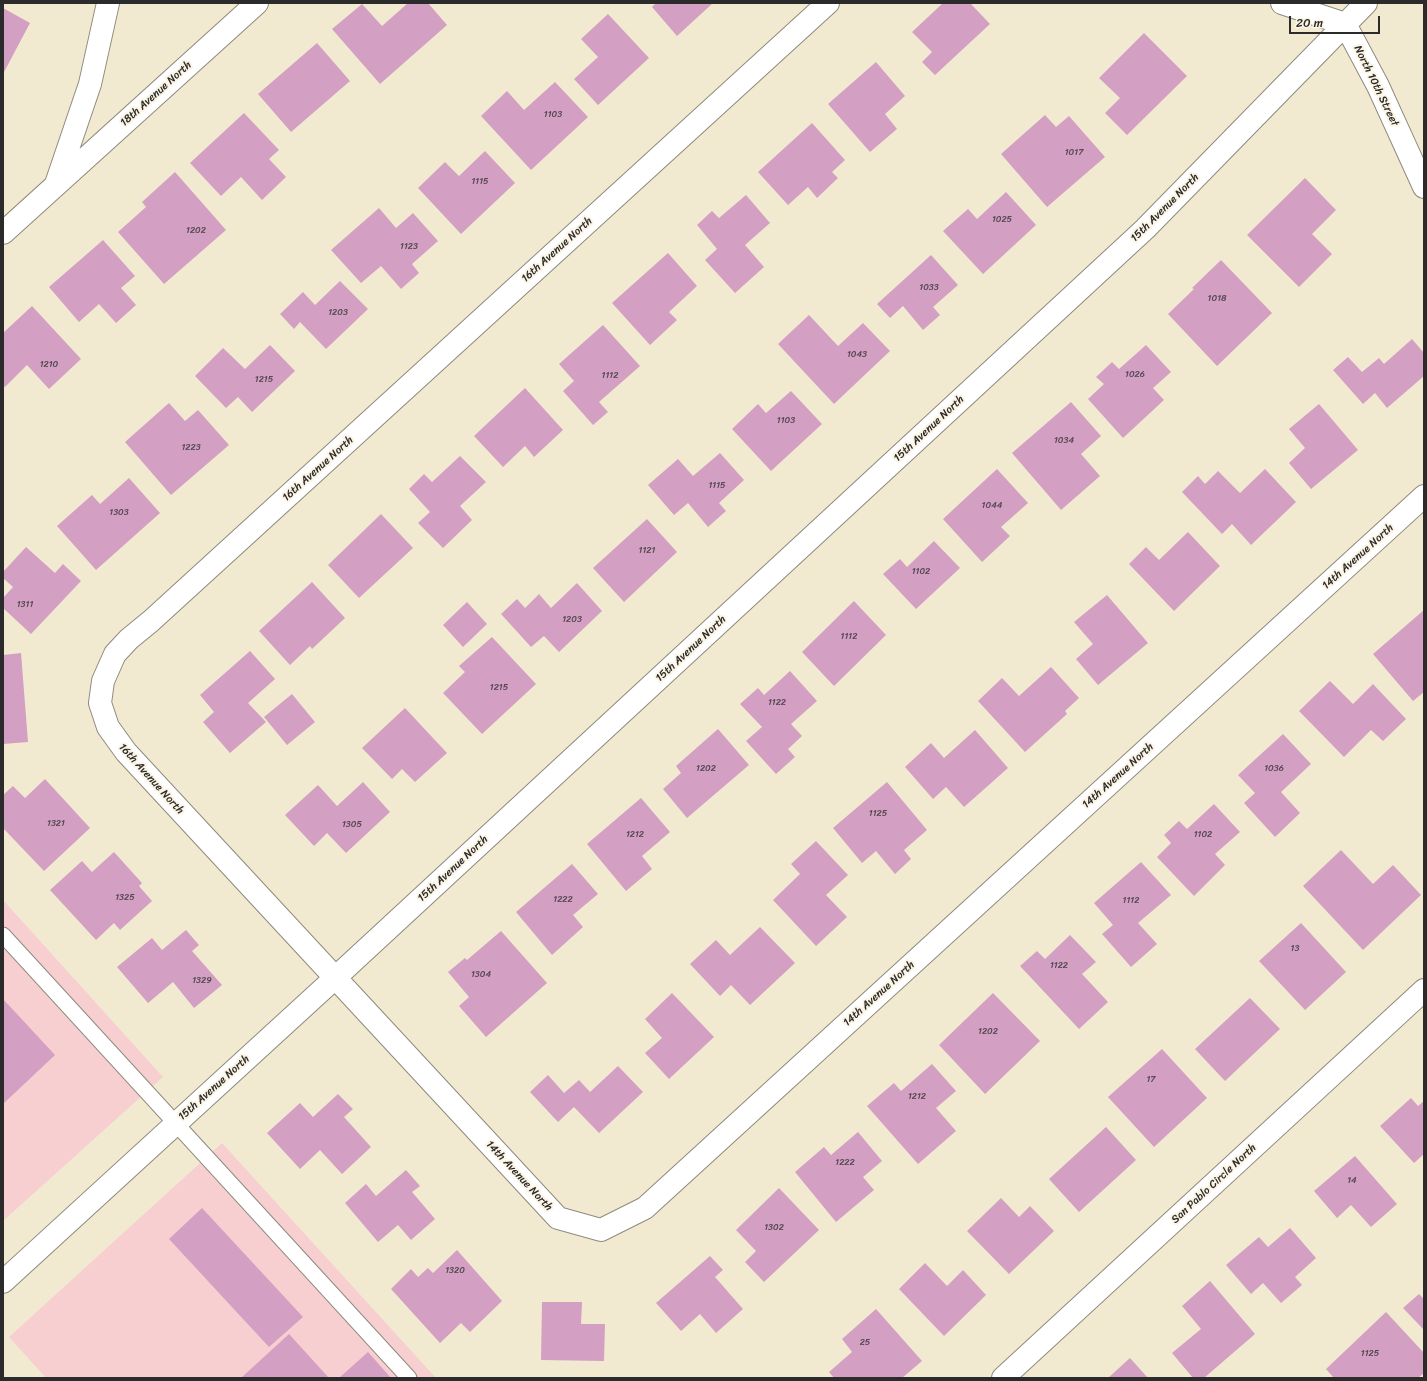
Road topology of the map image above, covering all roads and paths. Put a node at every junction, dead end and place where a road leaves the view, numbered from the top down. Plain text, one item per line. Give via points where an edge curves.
1 (108, 3) edge
2 (257, 3) edge
3 (828, 3) edge
4 (1282, 3) edge
5 (1366, 3) edge
6 (1345, 24) junction
7 (56, 186) junction
8 (1424, 187) edge
9 (3, 233) edge
10 (1424, 496) edge
11 (3, 935) edge
12 (335, 978) junction
13 (1424, 990) edge
14 (176, 1124) junction
15 (3, 1282) edge
16 (409, 1378) edge
17 (1003, 1378) edge

1 - 7 street, 18th Avenue North via 90,84
2 - 7 street, 18th Avenue North
3 - 12 street, 16th Avenue North via 115,654 103,681 100,703 108,727 126,752
4 - 6 street
5 - 6 street, 15th Avenue North
6 - 8 street, North 10th Street via 1378,86
6 - 12 street, 15th Avenue North via 1145,229
7 - 9 street, 18th Avenue North
10 - 12 street, 14th Avenue North via 645,1208 602,1230 558,1218
11 - 14 lane
12 - 14 street, 15th Avenue North
13 - 17 street, San Pablo Circle North
14 - 15 street, 15th Avenue North
14 - 16 lane

